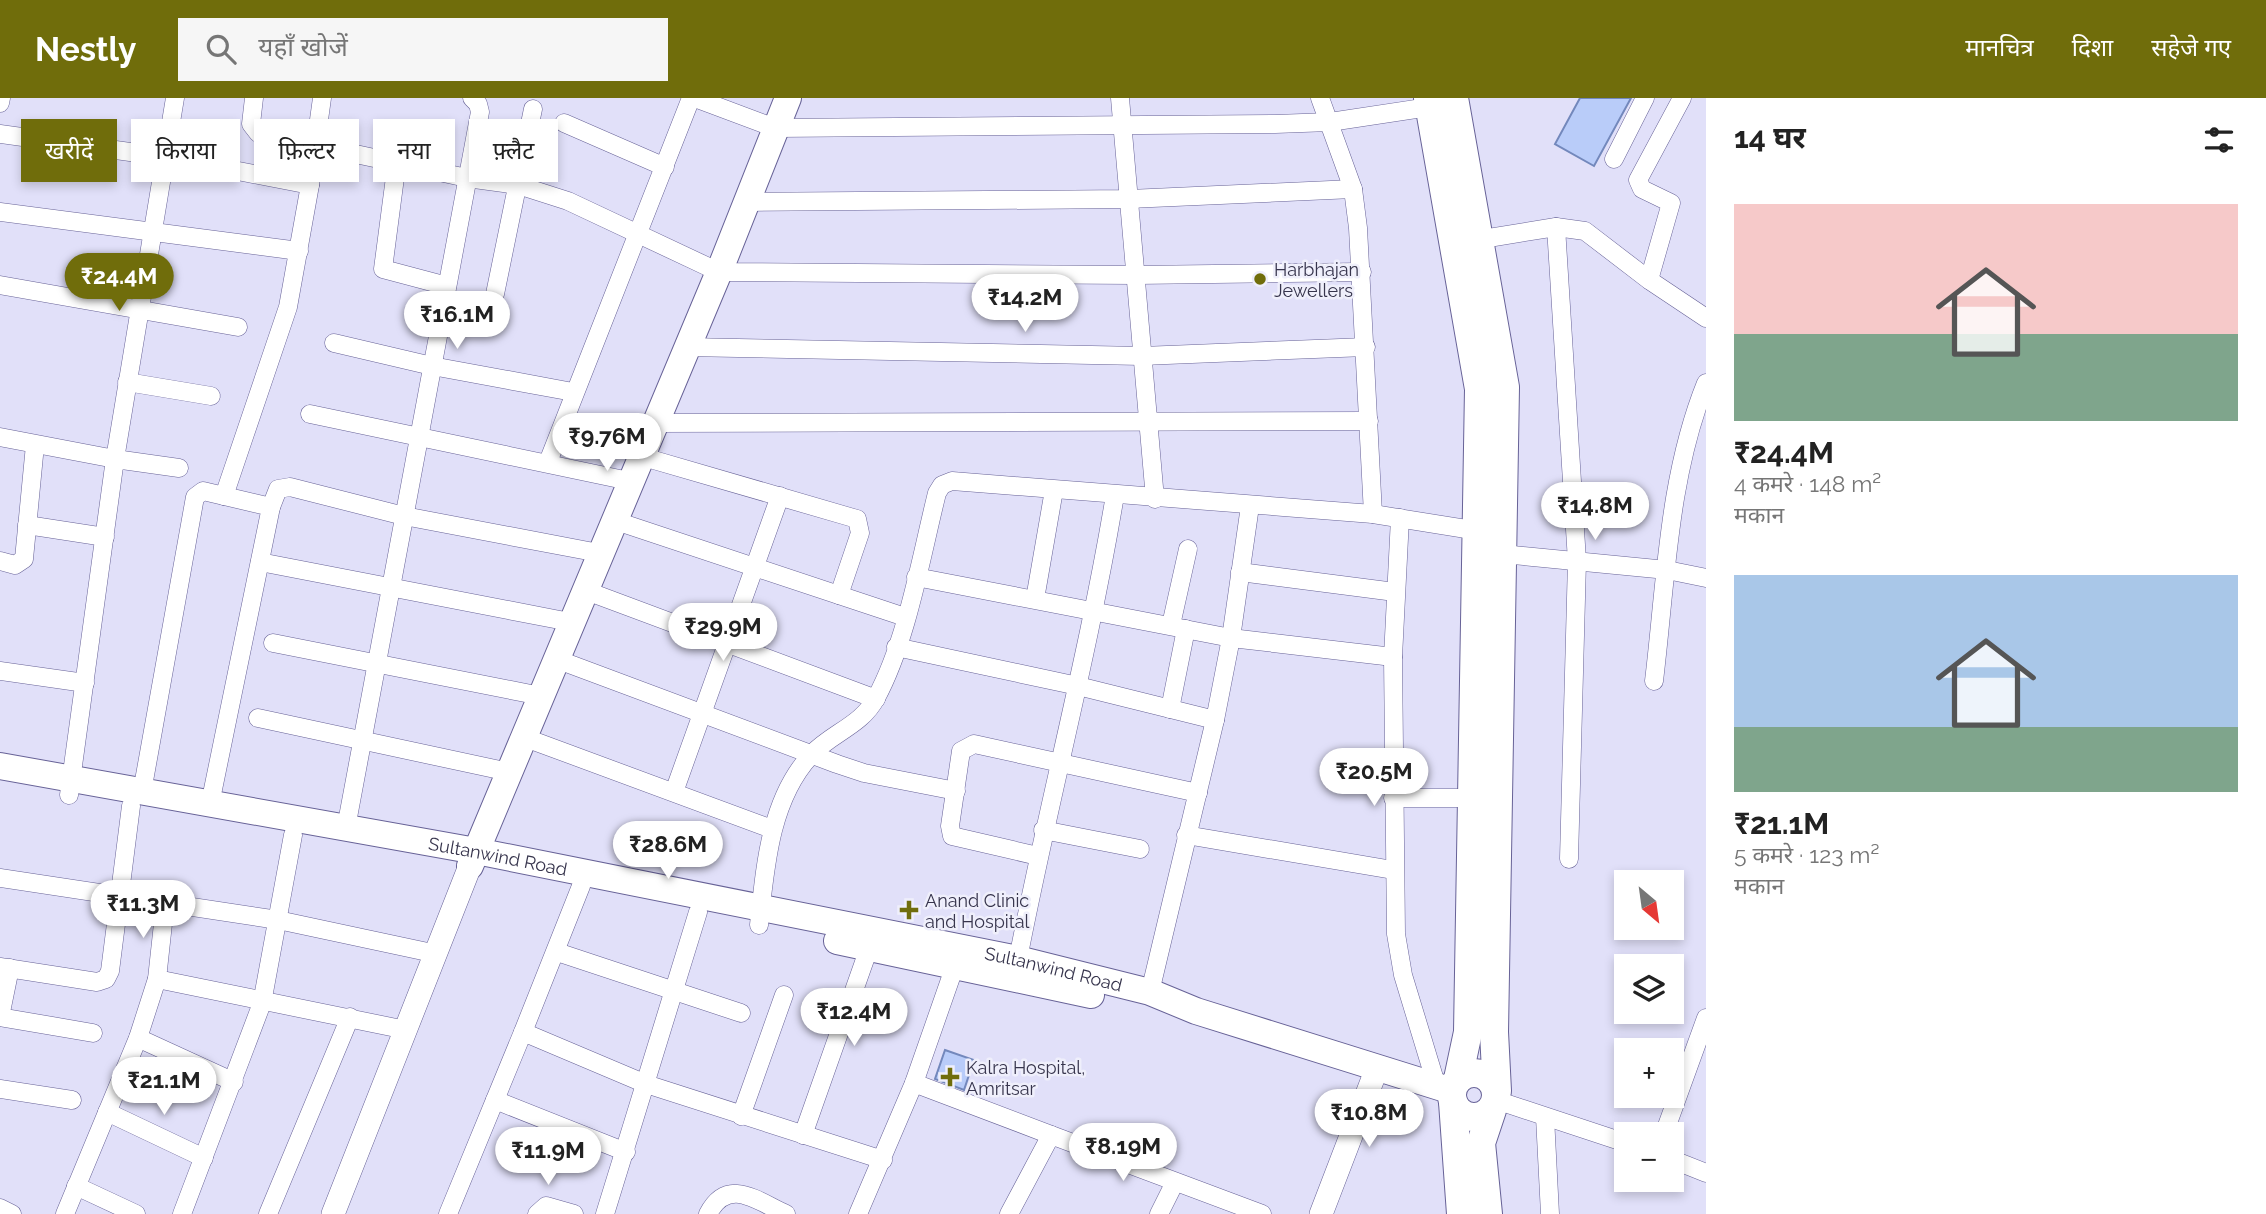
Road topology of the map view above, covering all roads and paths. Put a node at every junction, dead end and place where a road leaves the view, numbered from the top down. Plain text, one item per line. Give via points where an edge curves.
1 (175, 98) edge
2 (254, 98) edge
3 (322, 98) edge
4 (472, 98) edge
5 (693, 98) edge
6 (788, 98) edge
7 (1120, 98) edge
8 (1320, 98) edge
9 (1645, 98) edge
10 (1682, 98) edge
11 (1437, 101) edge
12 (533, 109) dead end
13 (172, 119) edge
14 (319, 119) edge
15 (1330, 122) junction
16 (565, 123) dead end
17 (1123, 124) junction
18 (775, 128) junction
19 (254, 130) edge
20 (0, 134) edge
21 (131, 151) edge
22 (1614, 159) dead end
23 (665, 167) junction
24 (240, 171) edge
25 (455, 175) edge
26 (467, 178) junction
27 (161, 182) edge
28 (310, 182) edge
29 (394, 182) edge
30 (310, 185) junction
31 (518, 185) junction
32 (1353, 189) junction
33 (1129, 199) junction
34 (744, 202) junction
35 (0, 212) edge
36 (1556, 227) junction
37 (638, 231) junction
38 (152, 232) junction
39 (1466, 242) junction
40 (299, 251) junction
41 (719, 272) junction
42 (1362, 272) junction
43 (1136, 275) junction
44 (1649, 280) junction
45 (0, 285) edge
46 (447, 286) junction
47 (495, 294) dead end
48 (139, 308) junction
49 (1706, 317) edge
50 (238, 327) dead end
51 (334, 343) dead end
52 (685, 347) junction
53 (1366, 347) junction
54 (1142, 356) junction
55 (432, 366) junction
56 (127, 382) junction
57 (1706, 383) edge
58 (573, 392) junction
59 (211, 396) dead end
60 (310, 414) dead end
61 (1369, 421) junction
62 (653, 423) junction
63 (1148, 424) junction
64 (419, 436) junction
65 (0, 437) edge
66 (35, 445) junction
67 (640, 456) junction
68 (115, 459) junction
69 (548, 462) junction
70 (179, 468) dead end
71 (629, 481) junction
72 (1054, 490) junction
73 (1115, 495) junction
74 (224, 496) junction
75 (779, 496) junction
76 (1155, 499) junction
77 (1250, 506) junction
78 (271, 507) junction
79 (1373, 514) junction
80 (404, 516) junction
81 (1400, 518) junction
82 (613, 520) junction
83 (27, 525) junction
84 (104, 537) junction
85 (1494, 540) junction
86 (1188, 549) dead end
87 (600, 553) junction
88 (0, 561) edge
89 (1577, 561) junction
90 (260, 562) junction
91 (755, 567) junction
92 (1667, 570) junction
93 (1240, 572) junction
94 (916, 577) junction
95 (1706, 578) edge
96 (390, 588) junction
97 (584, 590) junction
98 (1395, 592) junction
99 (839, 595) junction
100 (1035, 599) junction
101 (1096, 612) junction
102 (905, 617) junction
103 (570, 622) junction
104 (1178, 627) junction
105 (1231, 638) junction
106 (273, 643) dead end
107 (727, 644) junction
108 (895, 647) junction
109 (1393, 657) junction
110 (556, 659) junction
111 (376, 666) junction
112 (0, 671) edge
113 (1654, 681) dead end
114 (85, 684) junction
115 (1078, 686) junction
116 (541, 696) junction
117 (876, 699) junction
118 (1170, 709) junction
119 (701, 713) junction
120 (258, 718) dead end
121 (1215, 720) junction
122 (523, 737) junction
123 (362, 741) junction
124 (812, 754) junction
125 (1062, 765) junction
126 (0, 766) edge
127 (509, 772) junction
128 (0, 782) edge
129 (71, 787) junction
130 (956, 791) junction
131 (674, 792) junction
132 (1198, 793) junction
133 (1393, 798) junction
134 (1472, 798) junction
135 (136, 799) junction
136 (210, 804) junction
137 (346, 828) junction
138 (772, 829) junction
139 (1043, 830) junction
140 (293, 835) junction
141 (1186, 835) junction
142 (1140, 849) dead end
143 (1038, 856) junction
144 (473, 858) junction
145 (1569, 859) dead end
146 (1393, 870) junction
147 (0, 878) edge
148 (581, 886) junction
149 (117, 896) junction
150 (165, 905) junction
151 (698, 912) junction
152 (760, 916) junction
153 (278, 920) junction
154 (869, 948) junction
155 (557, 952) junction
156 (437, 954) junction
157 (957, 957) junction
158 (1018, 959) junction
159 (5, 968) edge
160 (157, 979) junction
161 (674, 992) junction
162 (1150, 992) junction
163 (784, 995) dead end
164 (262, 1003) junction
165 (1196, 1011) junction
166 (741, 1013) dead end
167 (0, 1017) edge
168 (350, 1017) junction
169 (1706, 1018) edge
170 (406, 1030) junction
171 (523, 1032) junction
172 (93, 1033) dead end
173 (138, 1038) junction
174 (1377, 1068) junction
175 (234, 1082) junction
176 (914, 1083) junction
177 (646, 1084) junction
178 (0, 1089) edge
179 (1450, 1090) junction
180 (72, 1100) dead end
181 (495, 1100) junction
182 (1495, 1100) junction
183 (107, 1112) junction
184 (741, 1116) junction
185 (1545, 1117) junction
186 (1668, 1122) edge
187 (803, 1135) junction
188 (1051, 1135) junction
189 (1614, 1139) edge
190 (626, 1152) junction
191 (205, 1158) junction
192 (883, 1160) junction
193 (1684, 1165) edge
194 (1706, 1174) edge
195 (1175, 1182) junction
196 (76, 1186) junction
197 (0, 1208) edge
198 (12, 1214) edge
199 (65, 1214) edge
200 (136, 1214) edge
201 (182, 1214) edge
202 (268, 1214) edge
203 (333, 1214) edge
204 (447, 1214) edge
205 (537, 1214) edge
206 (574, 1214) edge
207 (605, 1214) edge
208 (708, 1214) edge
209 (786, 1214) edge
210 (858, 1214) edge
211 (1009, 1214) edge
212 (1159, 1214) edge
213 (1262, 1214) edge
214 (1321, 1214) edge
215 (1461, 1214) edge
216 (1488, 1214) edge
217 (1550, 1214) edge

1 - 13 street
2 - 19 street
3 - 14 street
4 - 26 street via 480,113
5 - 18 street
5 - 23 street
6 - 18 main road
7 - 17 street
8 - 15 street
9 - 22 street
10 - 44 street via 1638,180 1642,190 1671,203
11 - 15 street
11 - 39 main road
12 - 31 street
15 - 17 street
15 - 32 street
16 - 23 street
17 - 18 street
17 - 33 street
18 - 34 main road
20 - 21 street
23 - 37 street
24 - 30 street
25 - 26 street
26 - 31 street
26 - 46 street
27 - 38 street
28 - 30 street
29 - 46 street via 383,269
30 - 40 street
31 - 37 street
31 - 47 street
32 - 33 street
32 - 42 street
33 - 34 street
33 - 43 street
34 - 41 main road
35 - 38 street
36 - 39 street
36 - 44 street via 1585,231
36 - 89 street
37 - 41 street
37 - 58 street
38 - 40 street
38 - 48 street
39 - 85 main road
40 - 74 street via 274,352
41 - 43 street
41 - 52 main road
42 - 43 street
42 - 53 street
43 - 54 street
44 - 49 street
45 - 48 street
46 - 55 street
48 - 50 street
48 - 56 street
51 - 55 street
52 - 54 street
52 - 62 main road
53 - 54 street
53 - 61 street
54 - 63 street
55 - 58 street
55 - 64 street
56 - 59 street
56 - 68 street
57 - 92 street via 1680,463
58 - 69 street
60 - 64 street
61 - 63 street
61 - 79 street
62 - 63 street
62 - 67 main road
63 - 76 street
64 - 69 street
64 - 80 street
65 - 66 street
66 - 68 street
66 - 83 street
67 - 71 main road
67 - 75 street
68 - 70 street
68 - 84 street
69 - 71 street
71 - 82 main road
72 - 73 street
72 - 94 street via 951,481 942,485
72 - 100 street
73 - 76 street
73 - 101 street
74 - 78 street
74 - 135 street via 203,491 195,497
75 - 91 street
75 - 99 street via 857,519 860,533
76 - 77 street
77 - 79 street
77 - 93 street
78 - 80 street via 283,486
78 - 90 street
79 - 81 street
80 - 87 street
80 - 96 street
81 - 85 street
81 - 98 street
82 - 87 main road
82 - 91 street
83 - 84 street
83 - 88 street via 24,559 15,565
84 - 114 street
85 - 89 street
85 - 134 main road
85 - 182 main road
86 - 104 street
87 - 97 main road
89 - 92 street
89 - 145 street
90 - 96 street
90 - 136 street
91 - 99 street
91 - 107 street
92 - 95 street
92 - 113 street
93 - 98 street
93 - 105 street
94 - 100 street
94 - 102 street
96 - 103 street
96 - 111 street
97 - 103 main road
97 - 107 street
98 - 109 street
99 - 102 street
100 - 101 street
101 - 104 street
101 - 115 street
102 - 108 street
103 - 110 main road
104 - 105 street
104 - 118 street
105 - 109 street
105 - 121 street
106 - 111 street
107 - 117 street
107 - 119 street
108 - 115 street
108 - 117 street
109 - 133 street
110 - 116 main road
110 - 119 street
111 - 116 street
111 - 123 street
112 - 114 street
114 - 129 street
115 - 118 street
115 - 125 street
116 - 122 main road
117 - 124 street via 854,724
118 - 121 street
119 - 124 street
119 - 131 street
120 - 123 street
121 - 132 street
122 - 127 main road
122 - 131 street
123 - 127 street
123 - 137 street
124 - 130 street via 864,773
124 - 138 street via 787,792
125 - 130 street via 974,744 961,751
125 - 132 street
125 - 139 street
126 - 129 main road, Sultanwind Road
127 - 144 main road
128 - 129 main road
129 - 135 main road, Sultanwind Road
130 - 143 street via 950,826 955,838
131 - 138 street
132 - 141 street
133 - 134 street
133 - 146 street
134 - 179 main road via 1468,1032
135 - 136 main road, Sultanwind Road
135 - 140 main road, Sultanwind Road
135 - 149 street
136 - 137 main road, Sultanwind Road
137 - 144 main road, Sultanwind Road
138 - 152 street
139 - 142 street
139 - 143 street
140 - 144 main road, Sultanwind Road
140 - 153 street
141 - 146 street
141 - 162 street
143 - 158 street
144 - 148 main road, Sultanwind Road
144 - 152 main road, Sultanwind Road
144 - 156 street
146 - 179 street via 1400,962
147 - 149 street
148 - 151 main road, Sultanwind Road
148 - 155 street
149 - 150 street
149 - 159 street via 106,979 97,982
150 - 153 street
150 - 160 street
151 - 152 main road, Sultanwind Road
151 - 161 street
152 - 154 main road, Sultanwind Road
152 - 157 main road, Sultanwind Road
153 - 156 street
153 - 164 street
154 - 157 main road, Sultanwind Road
154 - 187 street
155 - 161 street
155 - 171 street
156 - 170 street
157 - 158 main road, Sultanwind Road
157 - 165 main road, Sultanwind Road via 1149,1007
157 - 176 street
158 - 162 main road, Sultanwind Road
159 - 167 street
160 - 164 street
160 - 173 street
161 - 166 street
161 - 177 street
162 - 165 main road, Sultanwind Road
163 - 184 street
164 - 168 street
164 - 175 street
165 - 174 main road, Sultanwind Road
167 - 172 street
168 - 170 street
168 - 202 street
169 - 186 street
170 - 203 street
171 - 177 street
171 - 181 street
173 - 175 street
173 - 183 street
174 - 179 main road, Sultanwind Road
174 - 214 street
175 - 191 street
176 - 188 street
176 - 192 street
177 - 184 street
177 - 190 street
178 - 180 street
179 - 182 main road via 1464,1116 1474,1118
179 - 182 main road via 1466,1074 1484,1075
179 - 215 main road
181 - 190 street
181 - 204 street
182 - 185 street
182 - 216 main road via 1481,1143
183 - 191 street
183 - 196 street
184 - 187 street
185 - 189 street
185 - 217 street
187 - 192 street
188 - 195 street
188 - 211 street
190 - 207 street
191 - 201 street
192 - 210 street
193 - 194 street
195 - 212 street
195 - 213 street
196 - 199 street
196 - 200 street
197 - 198 street
205 - 206 street via 554,1206
208 - 209 street via 720,1196 729,1193 748,1196

